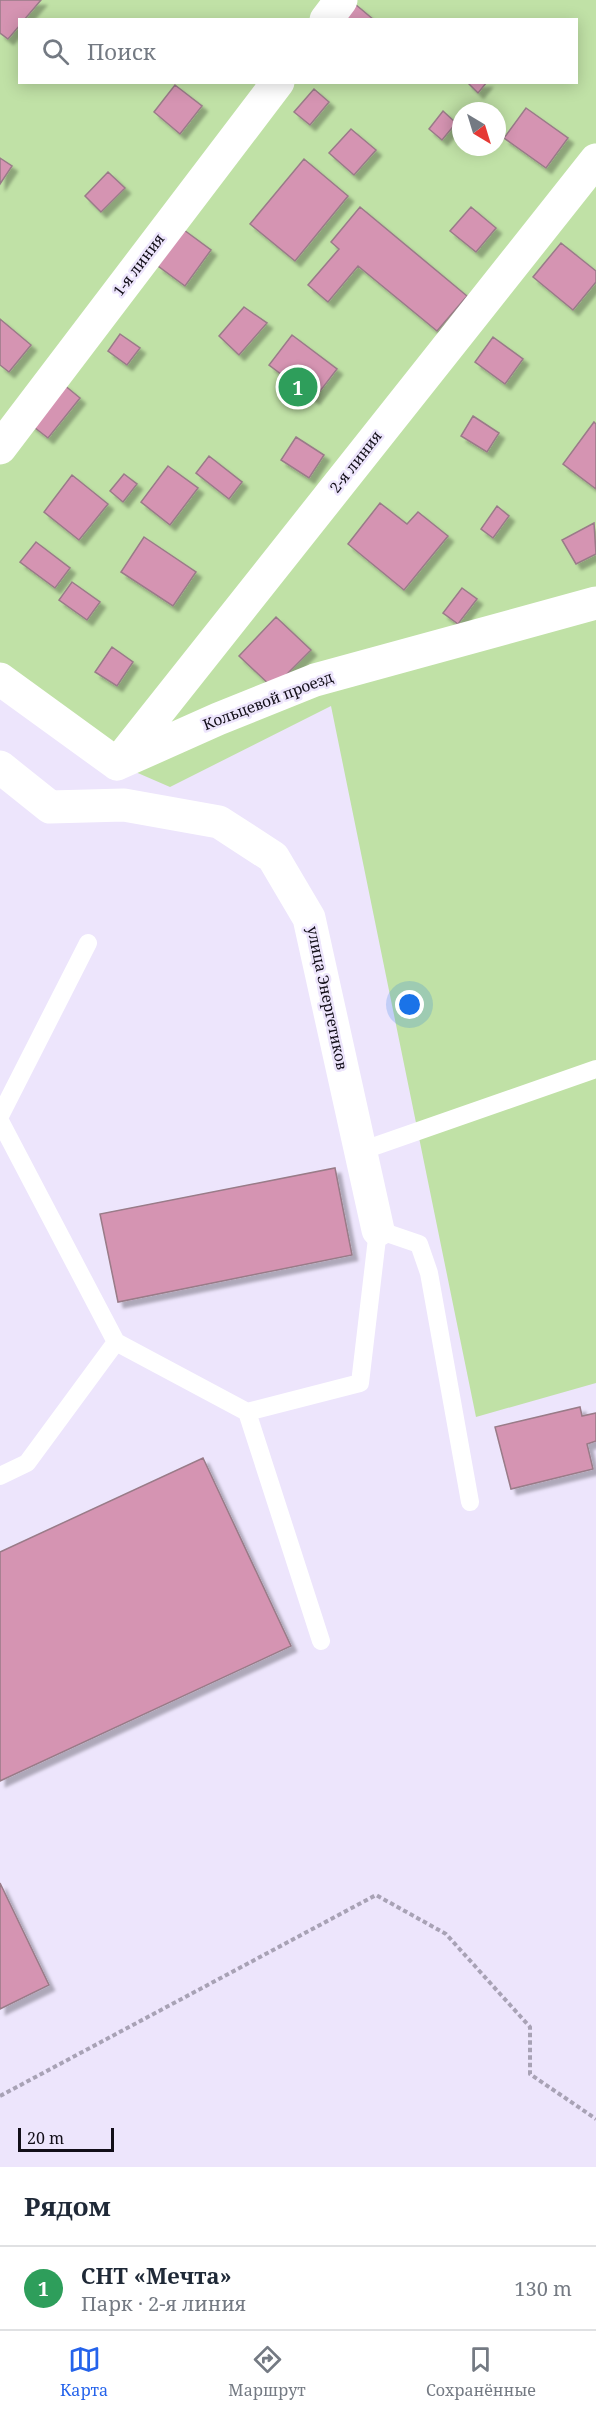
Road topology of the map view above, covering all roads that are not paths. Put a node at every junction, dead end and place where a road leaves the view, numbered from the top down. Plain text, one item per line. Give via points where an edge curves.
1 (341, 0) edge
2 (328, 18) edge
3 (276, 84) edge
4 (596, 160) edge
5 (0, 448) edge
6 (596, 603) edge
7 (0, 679) edge
8 (117, 764) junction
9 (0, 767) edge
10 (88, 943) dead end
11 (596, 1069) edge
12 (0, 1116) edge
13 (0, 1121) edge
14 (361, 1151) junction
15 (378, 1230) junction
16 (116, 1342) junction
17 (248, 1412) junction
18 (0, 1476) edge
19 (470, 1502) dead end
20 (321, 1641) dead end

1 - 2 street
3 - 5 street, 1-я линия
4 - 8 street, 2-я линия
6 - 8 street, Кольцевой проезд via 315,680
7 - 8 street
9 - 14 street, улица Энергетиков via 50,807 124,805 219,822 273,856 309,918
10 - 12 lane
11 - 14 lane
13 - 16 lane
14 - 15 street, улица Энергетиков
15 - 17 lane via 360,1383
15 - 19 lane via 419,1244 429,1273
16 - 17 lane
16 - 18 lane via 27,1463
17 - 20 lane

